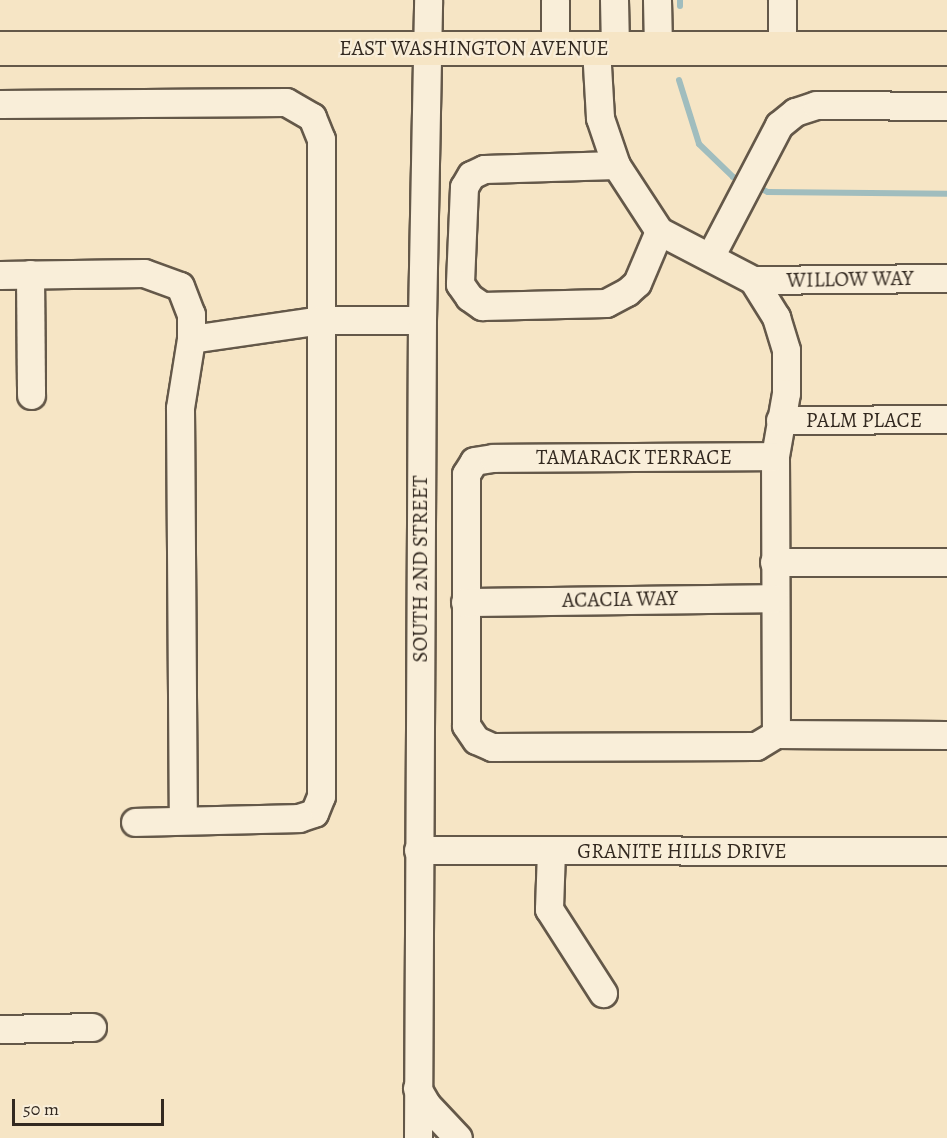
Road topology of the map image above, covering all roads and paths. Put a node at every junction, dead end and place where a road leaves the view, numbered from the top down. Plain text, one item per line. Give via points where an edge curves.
1 (428, 0) edge
2 (555, 0) edge
3 (614, 0) edge
4 (657, 0) edge
5 (782, 0) edge
6 (658, 47) junction
7 (0, 48) edge
8 (429, 48) junction
9 (555, 48) junction
10 (605, 48) junction
11 (947, 48) edge
12 (782, 49) junction
13 (0, 104) edge
14 (947, 106) edge
15 (616, 165) junction
16 (659, 231) junction
17 (710, 257) junction
18 (0, 274) edge
19 (30, 274) junction
20 (947, 278) edge
21 (753, 280) junction
22 (321, 320) junction
23 (422, 320) junction
24 (191, 339) junction
25 (31, 395) dead end
26 (947, 419) edge
27 (780, 420) junction
28 (775, 456) junction
29 (774, 562) junction
30 (947, 562) edge
31 (774, 598) junction
32 (465, 602) junction
33 (776, 734) junction
34 (947, 735) edge
35 (183, 820) junction
36 (135, 822) dead end
37 (418, 850) junction
38 (551, 851) junction
39 (947, 851) edge
40 (603, 993) dead end
41 (92, 1027) dead end
42 (0, 1029) edge
43 (417, 1088) junction
44 (418, 1138) edge
45 (458, 1138) edge

1 - 8 street, SOUTH 2ND STREET
2 - 9 street
3 - 10 street
4 - 6 street
5 - 12 street
6 - 10 main road, EAST WASHINGTON AVENUE
6 - 12 main road, EAST WASHINGTON AVENUE
7 - 8 main road, EAST WASHINGTON AVENUE
8 - 9 main road, EAST WASHINGTON AVENUE
8 - 23 street, SOUTH 2ND STREET
9 - 10 main road, EAST WASHINGTON AVENUE
10 - 15 street via 600,118
11 - 12 main road, EAST WASHINGTON AVENUE
13 - 22 street via 286,102 312,117 321,139
14 - 17 street via 816,105 795,112 779,125
15 - 16 street
15 - 16 street via 484,169 471,175 464,187 460,284 482,306 606,303 637,283
16 - 17 street
17 - 21 street
18 - 19 street
19 - 24 street via 144,273 180,286 191,314
19 - 25 street
20 - 21 street, WILLOW WAY
21 - 27 street via 776,317 786,350 786,393
22 - 23 street
22 - 24 street
22 - 35 street via 321,796 314,813 299,818
23 - 37 street, SOUTH 2ND STREET
24 - 35 street via 180,408
26 - 27 street, PALM PLACE
27 - 28 street
28 - 29 street
28 - 32 street, TAMARACK TERRACE via 493,458 474,462 466,474
29 - 30 street
29 - 31 street
31 - 32 street, ACACIA WAY
31 - 33 street
32 - 33 street via 466,725 476,740 492,747 756,746
33 - 34 street
35 - 36 street
37 - 38 street, GRANITE HILLS DRIVE
37 - 43 street, SOUTH 2ND STREET
38 - 39 street, GRANITE HILLS DRIVE
38 - 40 street via 549,909
41 - 42 street
43 - 44 street, SOUTH 2ND STREET
43 - 45 street via 427,1105

